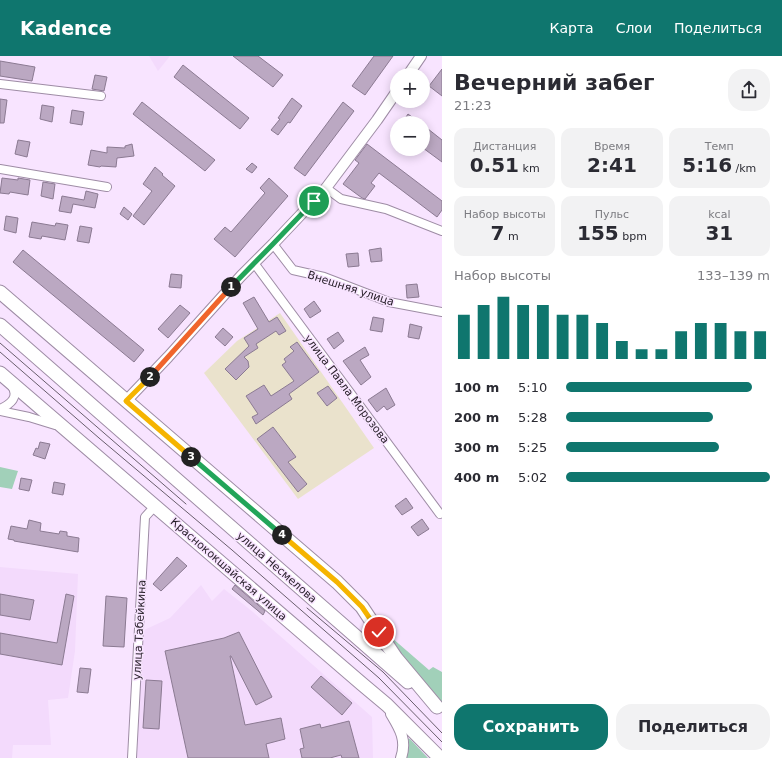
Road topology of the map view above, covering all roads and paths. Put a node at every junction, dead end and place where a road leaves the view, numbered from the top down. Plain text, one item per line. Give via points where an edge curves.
1 (421, 56) edge
2 (413, 68) edge
3 (0, 84) edge
4 (101, 96) dead end
5 (390, 101) edge
6 (0, 168) edge
7 (107, 187) dead end
8 (326, 188) junction
9 (442, 231) edge
10 (273, 244) junction
11 (254, 263) junction
12 (0, 292) edge
13 (442, 312) edge
14 (0, 325) edge
15 (0, 373) edge
16 (126, 401) junction
17 (0, 410) edge
18 (63, 429) junction
19 (155, 506) junction
20 (440, 514) dead end
21 (386, 705) junction
22 (439, 709) edge
23 (132, 758) edge
24 (401, 758) edge
25 (440, 758) edge

1 - 2 street
3 - 4 street
5 - 8 street
6 - 7 street
8 - 9 street via 341,199 386,209
8 - 10 street
10 - 11 street
10 - 13 street, Внешняя улица via 293,270 324,277 389,302
11 - 16 street
11 - 20 street, улица Павла Морозова
12 - 16 main road
14 - 22 main road, улица Несмелова
15 - 17 street, Краснококшайская улица via 15,393 9,405
15 - 18 main road
16 - 22 main road via 362,607 396,658
17 - 18 street, Краснококшайская улица via 43,420
18 - 19 main road, Краснококшайская улица
19 - 21 main road, Краснококшайская улица
19 - 23 street, улица Табейкина via 145,517
21 - 24 street via 401,730 404,741
21 - 25 main road, Краснококшайская улица

